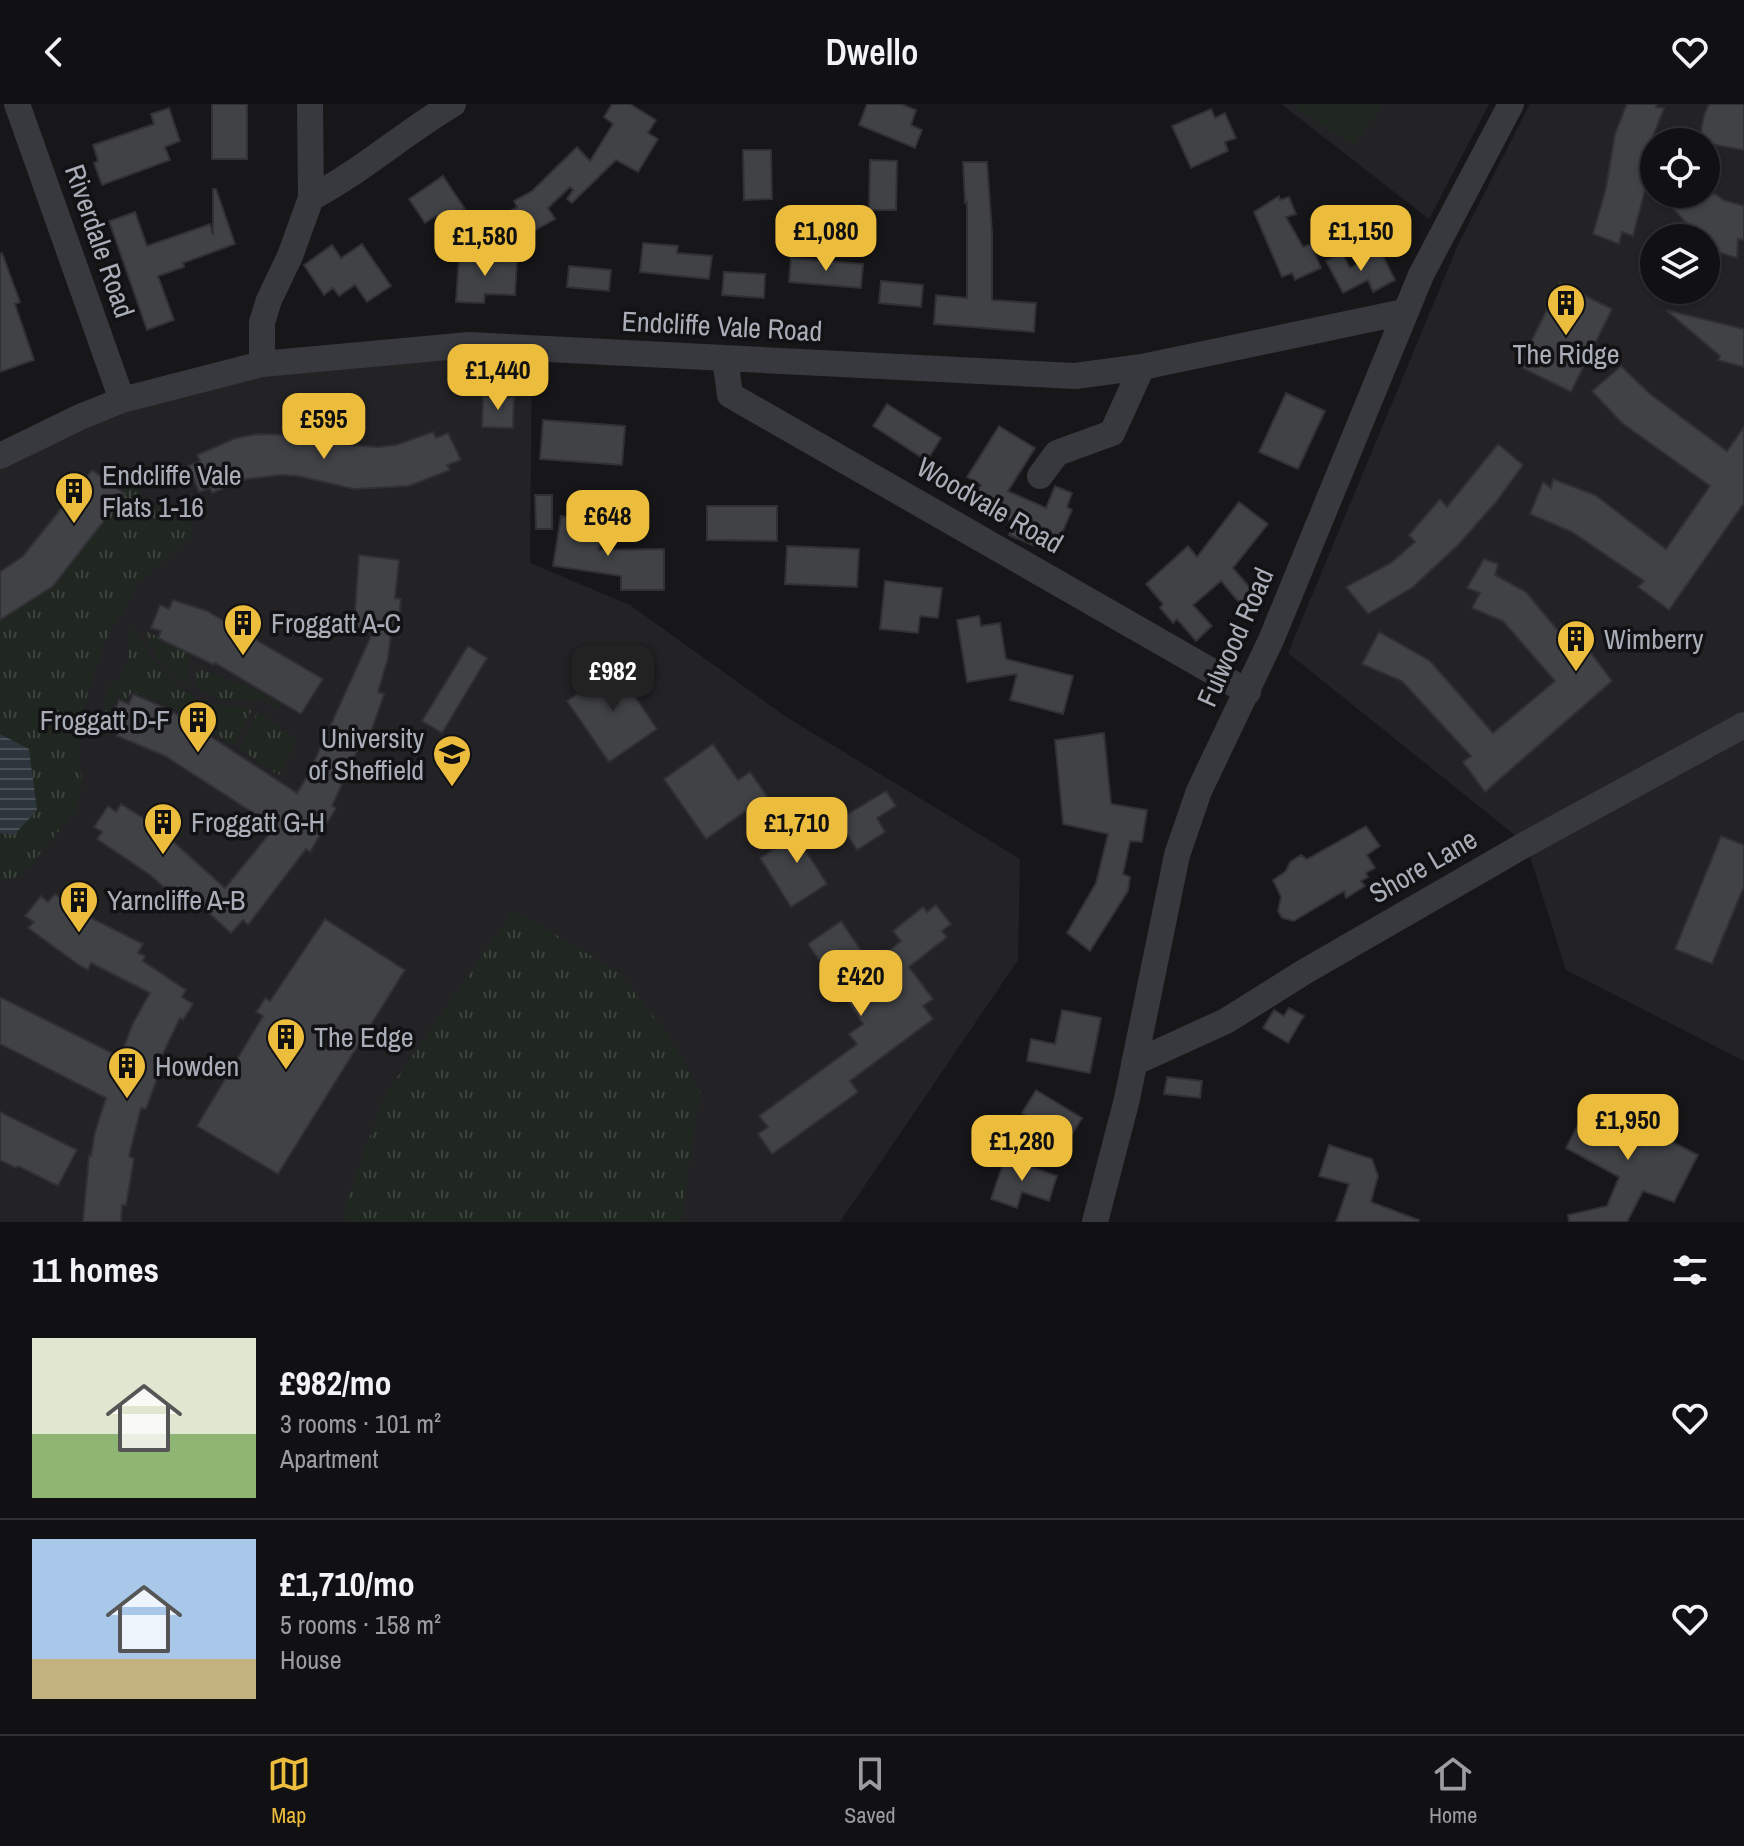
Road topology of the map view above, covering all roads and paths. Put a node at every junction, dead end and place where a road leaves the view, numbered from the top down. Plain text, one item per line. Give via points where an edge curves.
1 (17, 104) edge
2 (310, 104) edge
3 (453, 104) edge
4 (1511, 104) edge
5 (311, 198) junction
6 (1404, 312) junction
7 (725, 358) junction
8 (262, 364) junction
9 (1142, 367) junction
10 (122, 400) junction
11 (0, 456) edge
12 (1040, 476) dead end
13 (1248, 692) junction
14 (1744, 725) edge
15 (1134, 1063) junction
16 (1095, 1222) edge

1 - 10 street, Riverdale Road
2 - 5 street
3 - 5 street
4 - 6 street, Fulwood Road
5 - 8 street via 262,322
6 - 9 street, Endcliffe Vale Road
6 - 13 street, Fulwood Road
7 - 8 street, Endcliffe Vale Road via 469,345
7 - 9 street, Endcliffe Vale Road via 1075,376
7 - 13 street, Woodvale Road via 730,395
8 - 10 street, Endcliffe Vale Road
9 - 12 street via 1112,433 1057,453
10 - 11 street, Endcliffe Vale Road
13 - 15 street, Fulwood Road via 1199,791 1177,855
14 - 15 street, Shore Lane via 1526,844 1226,1021
15 - 16 street, Fulwood Road

